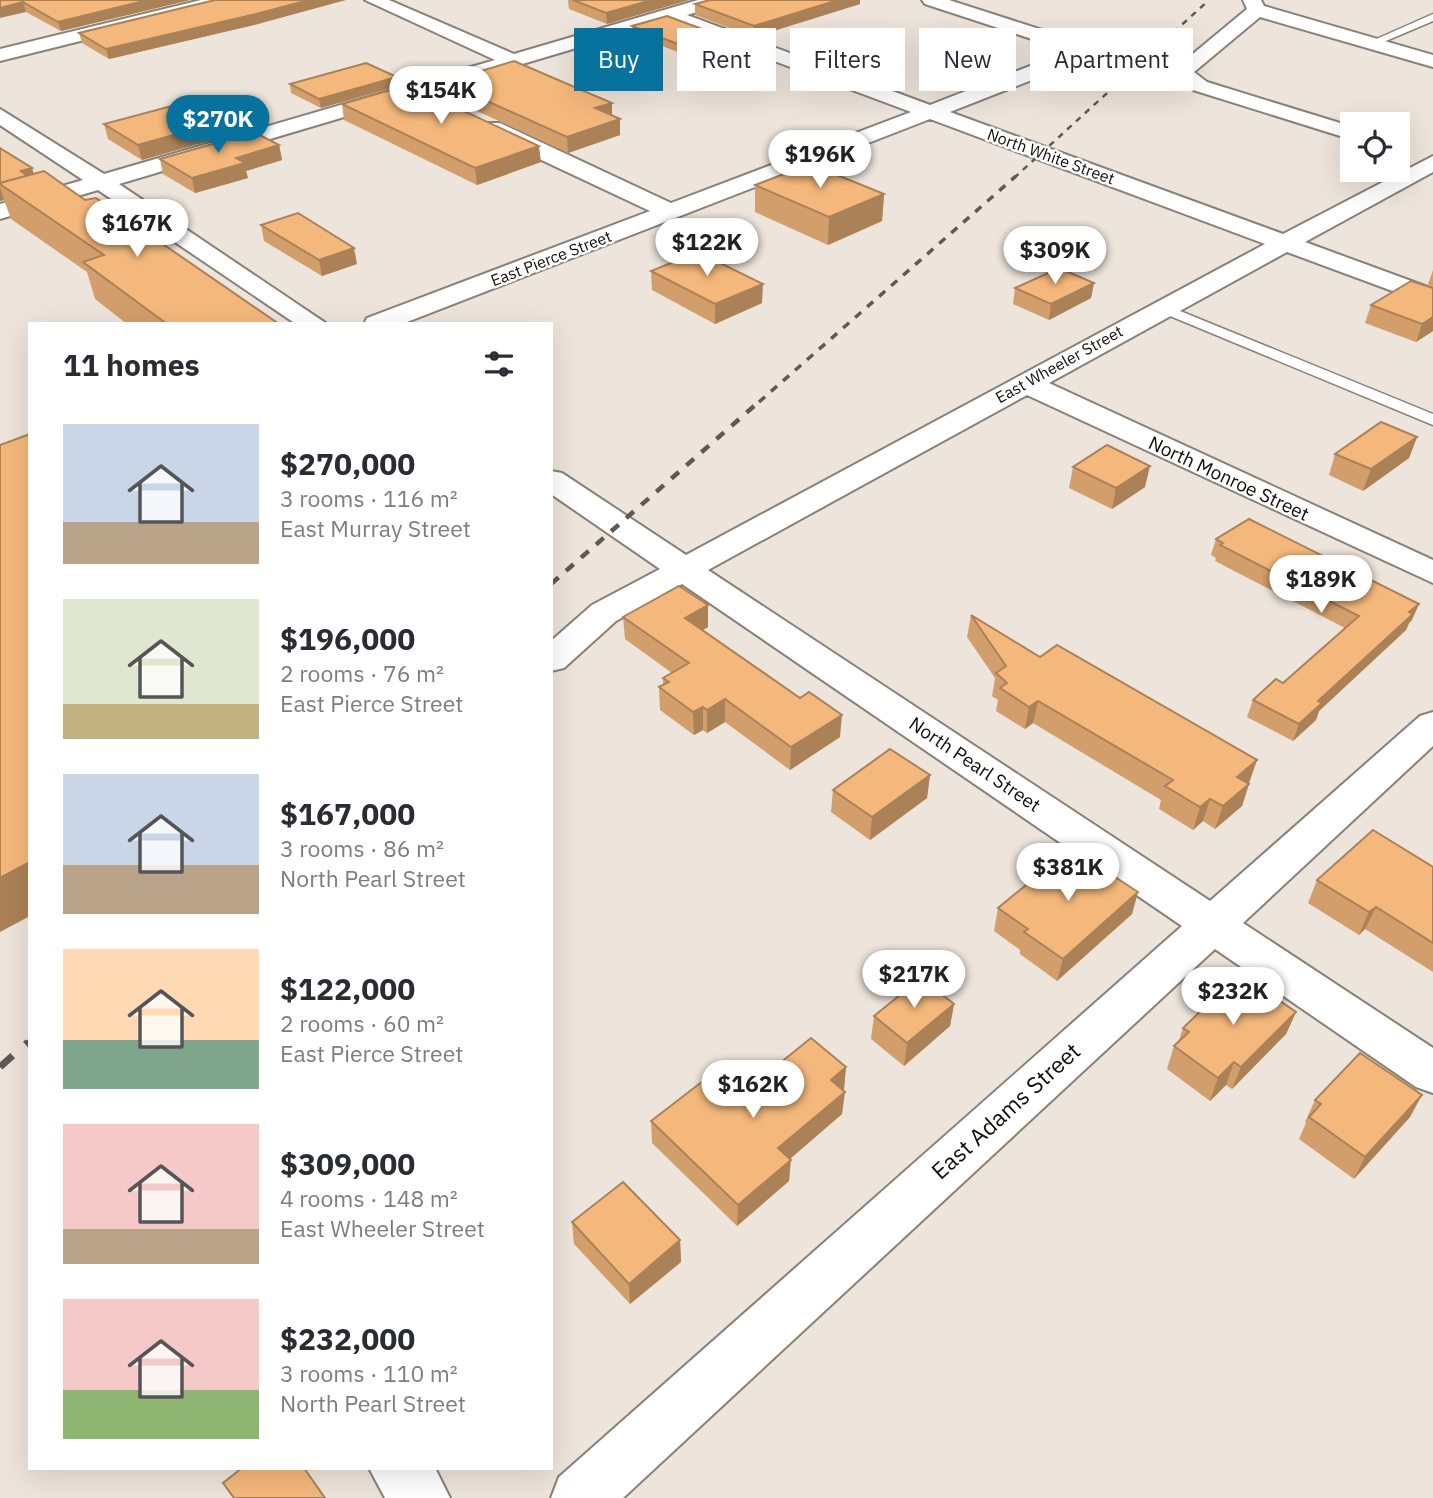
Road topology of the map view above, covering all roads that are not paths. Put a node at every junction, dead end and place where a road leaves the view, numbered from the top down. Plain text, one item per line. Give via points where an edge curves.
1 (223, 0) edge
2 (374, 0) edge
3 (718, 0) edge
4 (931, 0) edge
5 (1254, 5) edge
6 (669, 15) junction
7 (1433, 17) edge
8 (1370, 44) junction
9 (0, 55) edge
10 (514, 61) junction
11 (1433, 61) edge
12 (412, 91) junction
13 (437, 102) edge
14 (931, 112) junction
15 (0, 115) edge
16 (474, 120) edge
17 (1340, 130) edge
18 (1425, 160) edge
19 (102, 182) junction
20 (0, 212) edge
21 (671, 212) junction
22 (1283, 242) junction
23 (1433, 298) edge
24 (1163, 307) junction
25 (311, 322) edge
26 (382, 322) edge
27 (1025, 383) junction
28 (1433, 420) edge
29 (553, 481) edge
30 (686, 569) junction
31 (1433, 573) edge
32 (553, 658) edge
33 (1433, 725) edge
34 (1211, 925) junction
35 (1433, 1073) edge
36 (400, 1470) edge
37 (421, 1498) edge
38 (580, 1498) edge

1 - 9 street
2 - 10 street
3 - 6 street
4 - 14 street, East Pierce Street via 1060,42 1074,52 1068,59
5 - 8 street
5 - 17 street via 1181,72 1200,86
6 - 10 street
6 - 14 street, North White Street
7 - 8 lane
8 - 11 street
10 - 12 street
12 - 13 street
12 - 19 street
14 - 21 street, East Pierce Street
14 - 22 street, North White Street
15 - 19 street
16 - 21 street
18 - 22 street, East Wheeler Street
19 - 20 street
19 - 25 street
21 - 26 street, East Pierce Street
22 - 23 street, North White Street
22 - 24 street, East Wheeler Street
24 - 27 street, East Wheeler Street
24 - 28 lane
27 - 30 street, East Wheeler Street
27 - 31 street, North Monroe Street
29 - 30 street, North Pearl Street
30 - 32 street, East Wheeler Street via 604,613
30 - 34 street, North Pearl Street
33 - 34 street, East Adams Street
34 - 35 street, North Pearl Street
34 - 38 street, East Adams Street
36 - 37 street

